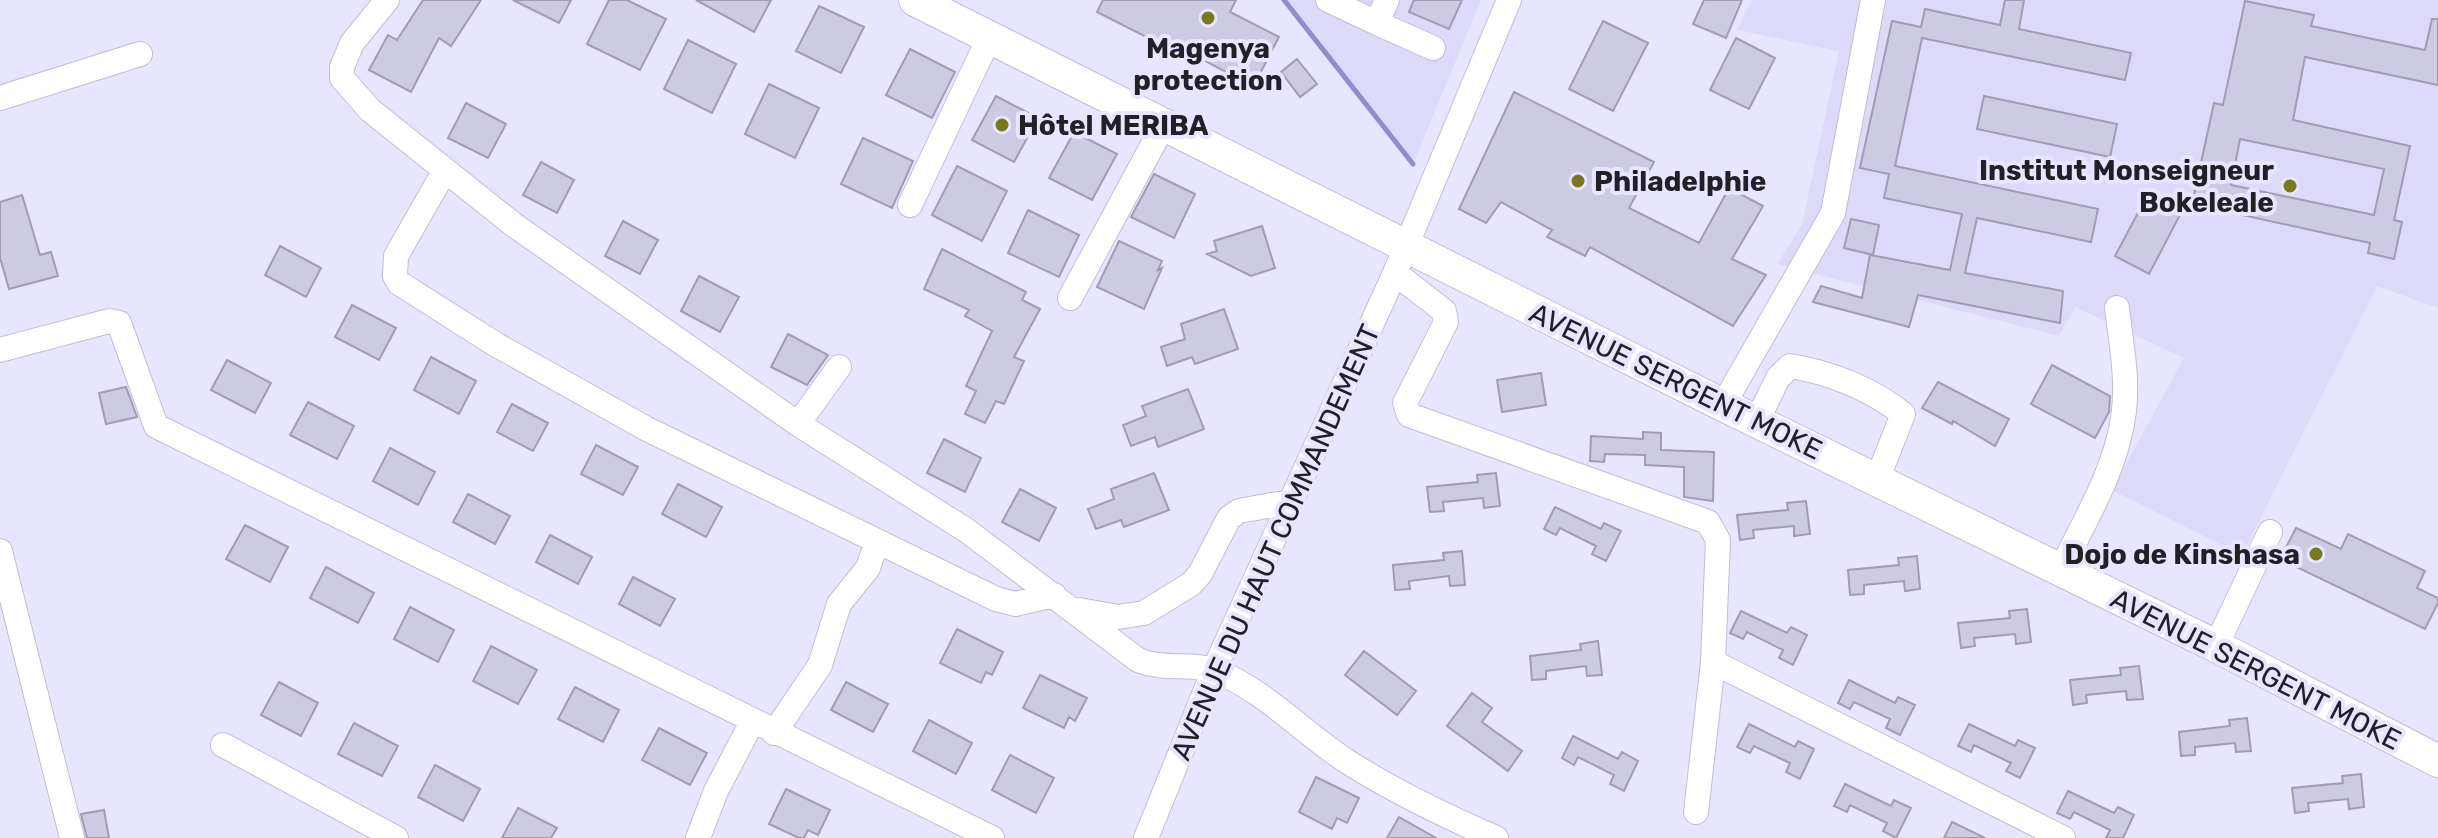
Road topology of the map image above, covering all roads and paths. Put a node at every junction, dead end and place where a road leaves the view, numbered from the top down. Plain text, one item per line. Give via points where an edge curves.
1 (387, 0) edge
2 (915, 0) edge
3 (1328, 0) edge
4 (1509, 0) edge
5 (1873, 0) edge
6 (1382, 11) edge
7 (989, 38) junction
8 (1433, 48) dead end
9 (140, 54) dead end
10 (0, 98) edge
11 (1163, 126) junction
12 (444, 172) junction
13 (910, 205) dead end
14 (1400, 259) junction
15 (1070, 298) dead end
16 (2117, 308) dead end
17 (0, 350) edge
18 (839, 367) dead end
19 (1723, 405) junction
20 (1757, 421) junction
21 (798, 424) junction
22 (1877, 480) junction
23 (1289, 502) junction
24 (2270, 532) dead end
25 (877, 541) junction
26 (0, 551) edge
27 (2060, 571) junction
28 (1063, 602) junction
29 (2216, 646) junction
30 (1713, 662) junction
31 (1214, 670) junction
32 (752, 722) junction
33 (774, 733) junction
34 (223, 745) dead end
35 (2438, 761) edge
36 (1696, 812) dead end
37 (70, 827) edge
38 (396, 838) edge
39 (698, 838) edge
40 (992, 838) edge
41 (1146, 838) edge
42 (1496, 838) edge
43 (2063, 838) edge

1 - 12 street via 352,43 342,78 353,94
2 - 7 main road, AVENUE SERGENT MOKE
3 - 6 street
4 - 14 street, AVENUE DU HAUT COMMANDEMENT
5 - 19 street via 1833,213
6 - 8 street
7 - 11 main road, AVENUE SERGENT MOKE
7 - 13 street
9 - 10 street
11 - 14 main road, AVENUE SERGENT MOKE
11 - 15 street
12 - 21 street
12 - 25 street via 396,256 399,283 647,429
14 - 19 main road, AVENUE SERGENT MOKE
14 - 23 street, AVENUE DU HAUT COMMANDEMENT
14 - 30 street via 1444,311 1446,322 1405,403 1409,415 1695,516 1716,531
16 - 27 street via 2124,417 2111,465
17 - 32 street via 109,321 119,323 156,426
18 - 21 street
19 - 20 main road, AVENUE SERGENT MOKE
20 - 22 main road, AVENUE SERGENT MOKE
20 - 22 street via 1778,378 1790,366 1813,369 1885,399 1903,414
21 - 28 street via 966,530
22 - 27 main road, AVENUE SERGENT MOKE
23 - 28 street via 1239,511 1229,518 1200,574 1144,613 1118,617
23 - 31 street, AVENUE DU HAUT COMMANDEMENT
24 - 29 street
25 - 28 street via 1005,602
25 - 33 street via 868,568 839,604 820,665
26 - 37 street
27 - 29 main road, AVENUE SERGENT MOKE
28 - 31 street via 1138,660 1157,668
29 - 35 main road, AVENUE SERGENT MOKE
30 - 36 street
30 - 43 street
31 - 41 street, AVENUE DU HAUT COMMANDEMENT
31 - 42 street via 1290,717 1348,762 1422,806
32 - 33 street
32 - 39 street
33 - 40 street
34 - 38 street

